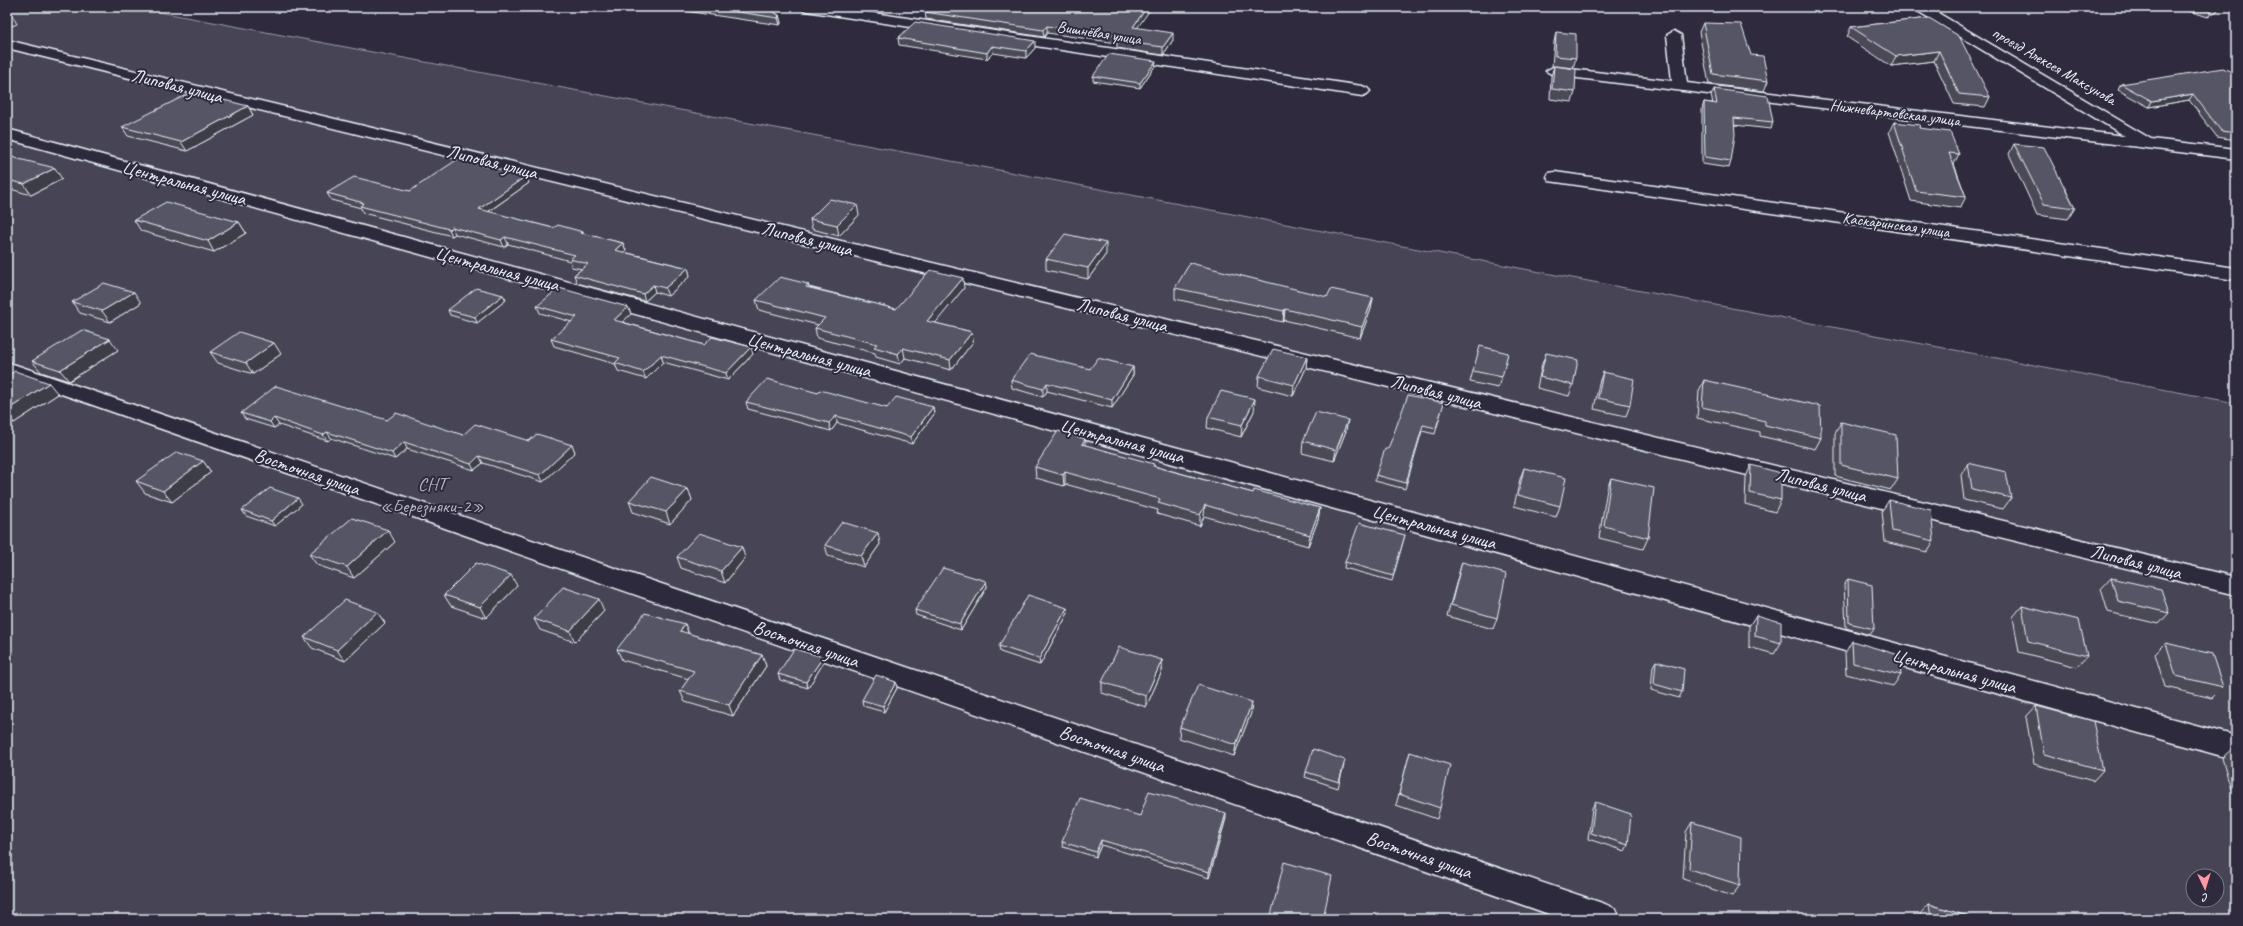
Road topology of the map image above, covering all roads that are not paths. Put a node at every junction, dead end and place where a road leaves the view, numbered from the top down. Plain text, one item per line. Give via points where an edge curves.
1 (806, 7) edge
2 (1918, 7) edge
3 (1674, 35) dead end
4 (7, 44) edge
5 (1553, 71) edge
6 (1680, 86) junction
7 (1362, 91) dead end
8 (7, 134) edge
9 (2152, 144) junction
10 (2236, 154) edge
11 (1555, 177) dead end
12 (2236, 274) edge
13 (7, 368) edge
14 (2236, 586) edge
15 (2236, 748) edge
16 (1605, 919) edge

1 - 7 street, Вишнёвая улица
2 - 9 street, проезд Алексея Максунова
3 - 6 street
4 - 14 street, Липовая улица
5 - 6 street, Нижневартовская улица
6 - 9 street, Нижневартовская улица
8 - 15 street, Центральная улица
9 - 10 street, Нижневартовская улица
11 - 12 street, Каскаринская улица
13 - 16 street, Восточная улица

